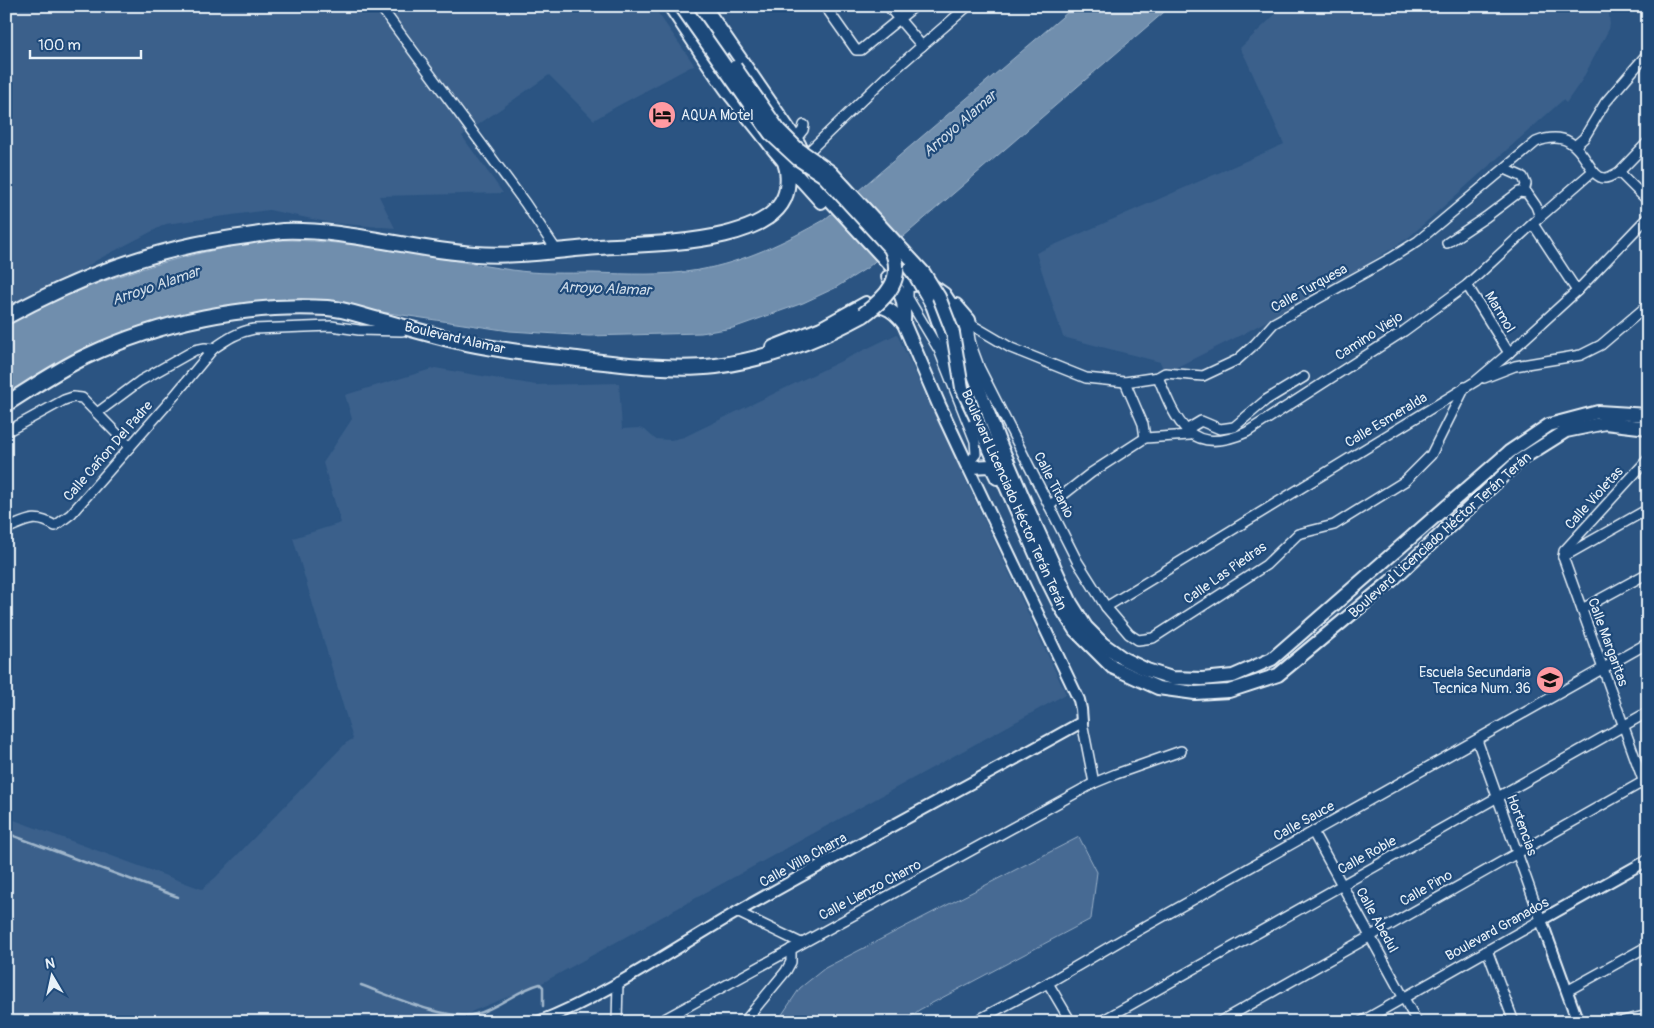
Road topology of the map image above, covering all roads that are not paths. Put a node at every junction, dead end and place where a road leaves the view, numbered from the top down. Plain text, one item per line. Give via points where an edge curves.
1 (380, 6) edge
2 (672, 6) edge
3 (682, 6) edge
4 (693, 6) edge
5 (704, 6) edge
6 (825, 6) edge
7 (888, 6) edge
8 (914, 6) edge
9 (968, 6) edge
10 (899, 21) junction
11 (922, 46) junction
12 (1648, 53) edge
13 (804, 125) dead end
14 (1648, 142) edge
15 (1576, 145) junction
16 (799, 146) junction
17 (785, 162) junction
18 (1505, 169) junction
19 (1593, 171) junction
20 (1619, 172) junction
21 (1524, 192) junction
22 (1648, 201) edge
23 (827, 203) junction
24 (1648, 216) edge
25 (1537, 220) junction
26 (1447, 243) dead end
27 (891, 248) junction
28 (557, 251) junction
29 (886, 268) junction
30 (1468, 285) junction
31 (1577, 291) junction
32 (904, 292) junction
33 (1648, 305) edge
34 (861, 311) junction
35 (956, 315) junction
36 (6, 317) edge
37 (904, 324) junction
38 (970, 324) junction
39 (420, 331) junction
40 (213, 349) junction
41 (1509, 353) junction
42 (1158, 377) junction
43 (1304, 377) dead end
44 (1476, 381) junction
45 (1125, 382) junction
46 (1465, 388) junction
47 (979, 389) junction
48 (6, 404) edge
49 (97, 413) junction
50 (1648, 415) edge
51 (1648, 428) edge
52 (6, 432) edge
53 (1188, 432) junction
54 (1145, 438) junction
55 (130, 447) junction
56 (1648, 459) edge
57 (967, 465) junction
58 (1049, 506) junction
59 (1648, 509) edge
60 (1020, 517) junction
61 (6, 529) edge
62 (1563, 556) junction
63 (1648, 573) edge
64 (1106, 606) junction
65 (1582, 609) junction
66 (1143, 640) joint
67 (1648, 643) edge
68 (1603, 668) junction
69 (1648, 712) edge
70 (1082, 722) junction
71 (1624, 726) junction
72 (1477, 740) junction
73 (1181, 751) dead end
74 (1646, 780) edge
75 (1094, 783) junction
76 (1648, 794) edge
77 (1497, 797) junction
78 (1312, 832) junction
79 (1517, 853) junction
80 (1648, 860) edge
81 (1342, 885) junction
82 (737, 912) junction
83 (1541, 920) junction
84 (1370, 936) junction
85 (801, 942) junction
86 (1648, 946) edge
87 (790, 949) junction
88 (1487, 950) junction
89 (618, 982) junction
90 (1048, 983) junction
91 (1567, 992) junction
92 (1404, 998) junction
93 (1648, 1015) edge
94 (1514, 1021) edge
95 (538, 1022) edge
96 (617, 1022) edge
97 (659, 1022) edge
98 (744, 1022) edge
99 (974, 1022) edge
100 (1071, 1022) edge
101 (1100, 1022) edge
102 (1218, 1022) edge
103 (1361, 1022) edge
104 (1417, 1022) edge
105 (1578, 1022) edge
106 (1619, 1022) edge

1 - 28 street
2 - 17 highway, Boulevard Licenciado Héctor Terán Terán via 729,92
3 - 27 highway, Boulevard Licenciado Héctor Terán Terán, bridge via 771,133 798,158 824,175
4 - 60 main road, Boulevard Licenciado Héctor Terán Terán, bridge via 778,130 831,172 924,273 953,333 962,388
5 - 16 main road, Boulevard Licenciado Héctor Terán Terán
6 - 10 street via 856,50 861,50
7 - 10 street
8 - 10 street
9 - 11 street
10 - 11 street
11 - 16 street via 816,144
12 - 15 street via 1605,103 1584,138
13 - 16 street
14 - 20 street
15 - 18 street, Calle Turquesa via 1554,137 1536,142
15 - 19 street
16 - 23 main road, Boulevard Licenciado Héctor Terán Terán
17 - 23 main road, Boulevard Licenciado Héctor Terán Terán
17 - 28 highway via 786,192 780,207 764,221 723,235 682,242
18 - 21 street via 1523,177 1526,184
18 - 42 street, Calle Turquesa via 1418,241 1274,323 1237,360 1203,376 1166,373
19 - 20 street via 1600,178 1607,179
19 - 25 street, Camino Viejo
20 - 22 street
21 - 25 street via 1536,206
21 - 26 street via 1515,194
23 - 29 main road, Boulevard Licenciado Héctor Terán Terán
24 - 31 street, Calle Esmeralda
25 - 30 street, Camino Viejo
25 - 31 street
27 - 34 highway, Boulevard Alamar, bridge via 896,269 892,285 880,303
27 - 47 main road, Boulevard Licenciado Héctor Terán Terán, bridge via 916,277 933,307 952,363
28 - 36 highway via 498,256 326,232 273,232 151,255 38,299
29 - 32 main road, Boulevard Licenciado Héctor Terán Terán
29 - 34 main road via 879,294
30 - 41 street, Marmol
30 - 53 street, Camino Viejo via 1404,331 1247,432 1232,439 1214,441 1202,440
31 - 41 street, Calle Esmeralda
32 - 35 main road, Boulevard Licenciado Héctor Terán Terán via 912,285 929,285 944,294
32 - 37 main road
32 - 38 main road via 912,280 921,279 942,286
32 - 57 street, Boulevard Licenciado Héctor Terán Terán via 939,350 975,441 976,454
33 - 44 street via 1601,345 1581,355 1515,366
34 - 37 main road via 873,305 889,309
34 - 39 highway, Boulevard Alamar via 824,335 791,348 714,366 622,364 514,352
35 - 38 street, Calle Turquesa
35 - 47 main road, Boulevard Licenciado Héctor Terán Terán
37 - 57 main road
38 - 45 street, Calle Turquesa via 1011,348 1066,371 1086,378
38 - 58 street, Calle Titanio via 971,343 980,367
39 - 40 street, Calle Cañon Del Padre via 331,326 254,329 234,334
39 - 48 highway, Boulevard Alamar via 329,308 275,308 204,318 127,340 88,356
40 - 49 street, Calle Cañon Del Padre via 195,350 140,381
40 - 55 street, Calle Cañon Del Padre
41 - 44 street, Calle Esmeralda
42 - 45 street, Calle Turquesa
42 - 53 street
43 - 53 street via 1266,400 1234,427 1220,429 1201,421
44 - 46 street, Calle Esmeralda
45 - 54 street via 1143,424
46 - 64 street, Calle Esmeralda
46 - 66 street, Calle Las Piedras via 1431,455 1405,481 1334,525 1298,534 1266,565 1153,638
47 - 50 main road, Boulevard Licenciado Héctor Terán Terán via 1032,517 1071,603 1086,627 1124,659 1172,678 1233,676 1272,659 1509,452 1549,425 1598,412
49 - 52 street via 82,398 73,397
49 - 55 street
51 - 60 main road, Boulevard Licenciado Héctor Terán Terán via 1605,423 1566,431 1520,460 1390,582 1278,675 1229,691 1195,693 1158,688 1112,667 1075,630 1060,606
53 - 54 street
54 - 58 street via 1091,473
55 - 61 street, Calle Cañon Del Padre via 71,514 55,526 45,519 32,518
56 - 62 street, Calle Violetas via 1564,551
57 - 60 main road via 992,468 1012,511
57 - 70 street via 1079,700
58 - 64 street, Calle Titanio via 1077,561
59 - 62 street
62 - 65 street, Calle Margaritas
63 - 65 street
64 - 66 street, Calle Titanio via 1133,638
65 - 68 street, Calle Margaritas
67 - 68 street, Calle Sauce
68 - 71 street, Calle Margaritas
68 - 72 street, Calle Sauce
69 - 71 street, Calle Roble
70 - 75 street
70 - 82 street, Calle Villa Charra
71 - 74 street, Calle Margaritas
71 - 77 street, Calle Roble
72 - 77 street, Hortencias
72 - 78 street, Calle Sauce
73 - 75 street, Calle Lienzo Charro
74 - 76 street, Calle Margaritas
74 - 79 street, Calle Pino
75 - 85 street, Calle Lienzo Charro
77 - 79 street, Hortencias
77 - 81 street, Calle Roble
78 - 81 street, Calle Abedul
78 - 90 street, Calle Sauce
79 - 83 street, Hortencias
79 - 84 street, Calle Pino
80 - 83 street, Boulevard Granados
81 - 84 street, Calle Abedul
81 - 101 street, Calle Roble
82 - 85 street
82 - 89 street, Calle Villa Charra
83 - 88 street, Boulevard Granados
83 - 91 street
84 - 92 street, Calle Abedul
84 - 102 street, Calle Pino
85 - 87 street, Calle Lienzo Charro
86 - 91 street
87 - 97 street, Calle Lienzo Charro
87 - 98 street via 791,962 786,971
88 - 92 street, Boulevard Granados
88 - 94 street
89 - 95 street, Calle Villa Charra
89 - 96 street
90 - 99 street, Calle Sauce
90 - 100 street
91 - 105 street
92 - 103 street, Boulevard Granados
92 - 104 street, Calle Abedul
93 - 106 street

